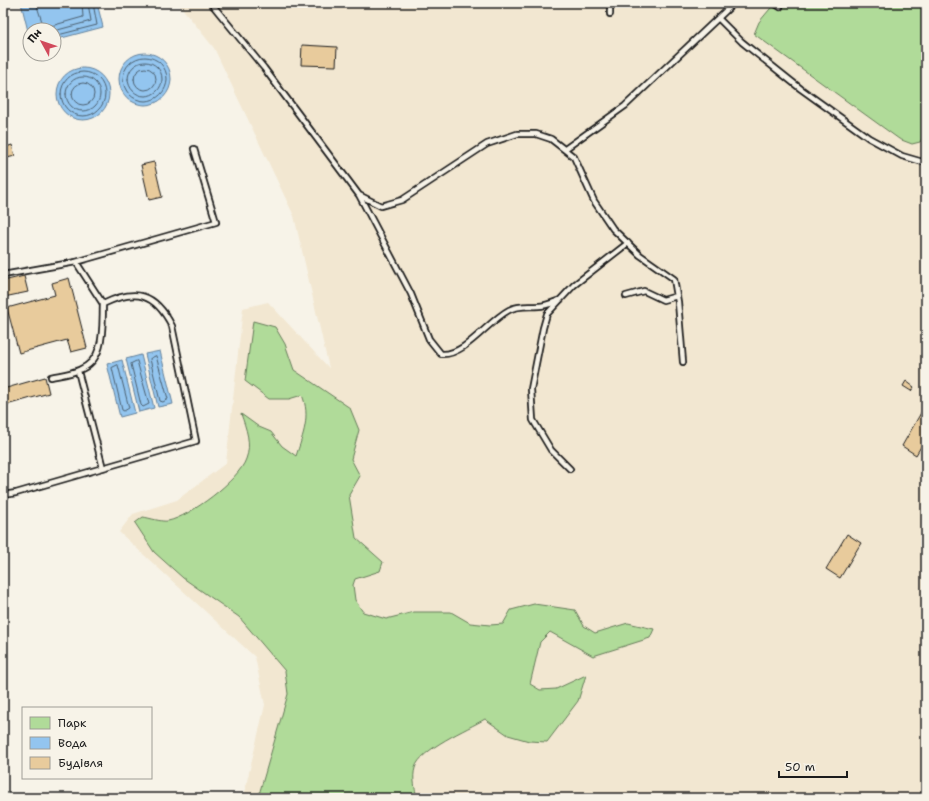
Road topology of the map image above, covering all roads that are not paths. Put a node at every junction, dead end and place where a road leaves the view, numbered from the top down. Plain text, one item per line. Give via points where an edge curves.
1 (211, 3) edge
2 (610, 3) edge
3 (734, 3) edge
4 (774, 3) edge
5 (780, 7) dead end
6 (610, 14) dead end
7 (718, 18) junction
8 (194, 149) dead end
9 (565, 149) junction
10 (926, 163) edge
11 (359, 195) junction
12 (628, 242) junction
13 (76, 262) junction
14 (3, 275) edge
15 (626, 296) dead end
16 (677, 296) junction
17 (560, 300) junction
18 (103, 304) junction
19 (683, 362) dead end
20 (78, 371) junction
21 (51, 377) dead end
22 (102, 468) junction
23 (570, 469) dead end
24 (3, 495) edge

1 - 11 lane via 264,68
2 - 6 lane
3 - 7 lane
4 - 5 lane
7 - 9 lane via 625,106
7 - 10 lane via 742,42 801,89 869,138 902,156
8 - 13 lane via 216,222
9 - 11 lane via 551,138 536,134 517,134 487,144 402,200 381,206
9 - 12 lane via 574,157 594,201 613,229
11 - 17 lane via 411,294 429,339 441,354 450,355 458,351 510,310 523,306 541,306
12 - 16 lane via 640,255 674,279
12 - 17 lane via 574,285
13 - 14 lane
13 - 18 lane
15 - 16 lane via 644,291 663,300
16 - 19 lane
17 - 23 lane via 547,314 531,389 533,420 551,450
18 - 20 lane via 99,351 87,367
18 - 22 lane via 119,296 135,295 151,300 164,311 172,326 196,441
20 - 21 lane
20 - 22 lane
22 - 24 lane

